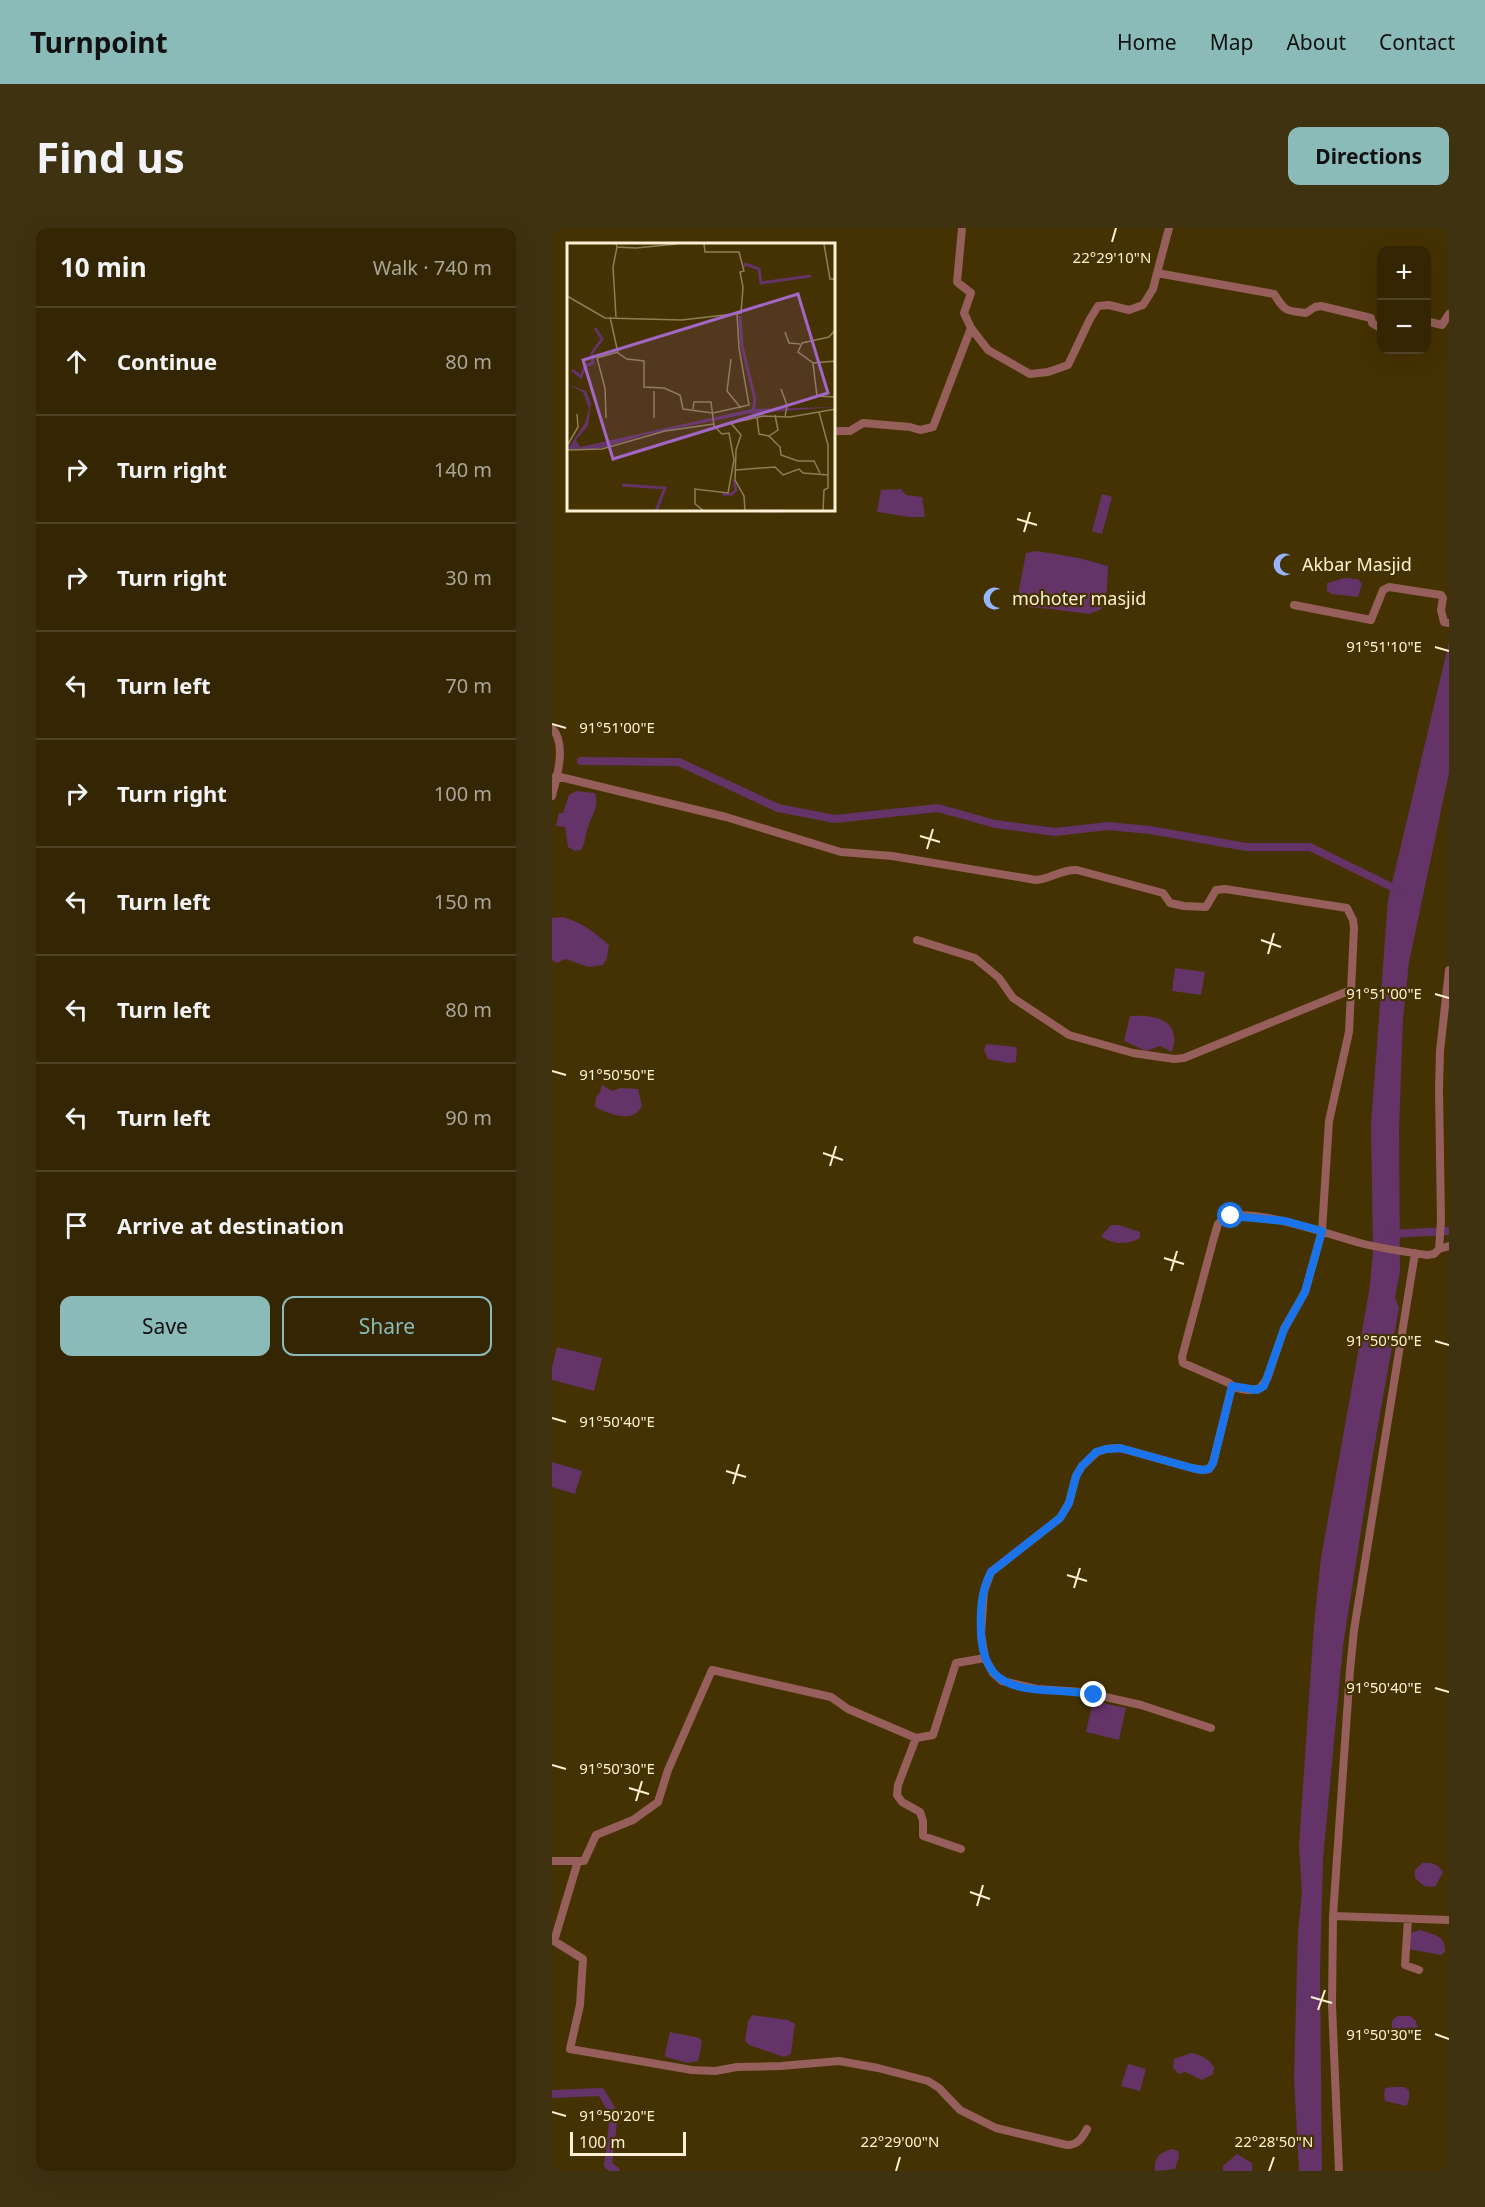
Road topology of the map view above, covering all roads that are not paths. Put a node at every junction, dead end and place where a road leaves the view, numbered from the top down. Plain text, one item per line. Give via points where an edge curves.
1 (962, 228) edge
2 (1169, 228) edge
3 (1156, 273) junction
4 (1449, 314) edge
5 (1431, 322) edge
6 (1377, 326) edge
7 (971, 328) junction
8 (836, 430) edge
9 (1294, 605) dead end
10 (1447, 622) edge
11 (552, 728) edge
12 (556, 776) junction
13 (552, 796) edge
14 (917, 940) dead end
15 (1449, 970) edge
16 (1351, 990) junction
17 (1444, 1115) edge
18 (1322, 1231) junction
19 (1439, 1245) junction
20 (1449, 1246) edge
21 (1415, 1253) junction
22 (1232, 1386) junction
23 (985, 1658) junction
24 (1211, 1728) dead end
25 (916, 1738) junction
26 (961, 1849) dead end
27 (552, 1861) edge
28 (578, 1861) junction
29 (1333, 1916) junction
30 (1408, 1918) junction
31 (1449, 1920) edge
32 (1419, 1970) dead end
33 (1088, 2129) dead end
34 (1339, 2171) edge

1 - 7 street via 957,282 971,293 964,313
2 - 3 street
3 - 6 street via 1274,294 1280,306 1292,312 1306,314 1321,306 1359,314 1371,318
3 - 7 street via 1153,289 1143,305 1129,310 1098,306 1068,365 1048,372 1030,374 1003,360 988,350
4 - 5 street via 1442,325
7 - 8 street via 933,427 920,430 863,423 850,431
9 - 10 street via 1371,620 1383,590 1389,587 1441,595 1441,617
11 - 12 street via 560,744
12 - 13 street
12 - 16 street via 726,817 849,853 892,856 1035,880 1064,870 1077,870 1162,892 1170,903 1194,908 1208,906 1218,889 1347,908 1353,920
14 - 16 street via 975,958 999,978 1013,998 1069,1035 1133,1053 1173,1059 1184,1058
15 - 17 street via 1440,1052
16 - 18 street via 1349,1032 1329,1121
17 - 19 street
18 - 21 street
18 - 22 street via 1305,1292 1284,1329 1264,1386 1257,1390
18 - 22 street via 1285,1221 1239,1216 1224,1217 1218,1224 1182,1360 1186,1366
19 - 20 street
19 - 21 street via 1431,1255
21 - 29 street via 1354,1630
22 - 23 street via 1209,1469 1120,1448 1096,1452 1089,1458 1076,1476 1069,1503 1060,1518 991,1572 981,1617
23 - 24 street via 993,1673 1016,1686 1083,1692 1141,1705
23 - 25 street via 956,1663 933,1735
25 - 26 street via 897,1796 920,1812 923,1836
25 - 28 street via 848,1709 831,1697 712,1670 658,1802 633,1820 596,1835 584,1861
27 - 28 street
28 - 33 street via 554,1941 583,1959 580,2005 570,2049 692,2070 839,2061 928,2081 960,2110 996,2128 1067,2145 1080,2140
29 - 30 street
29 - 34 street via 1332,2005
30 - 31 street
30 - 32 street via 1405,1965

